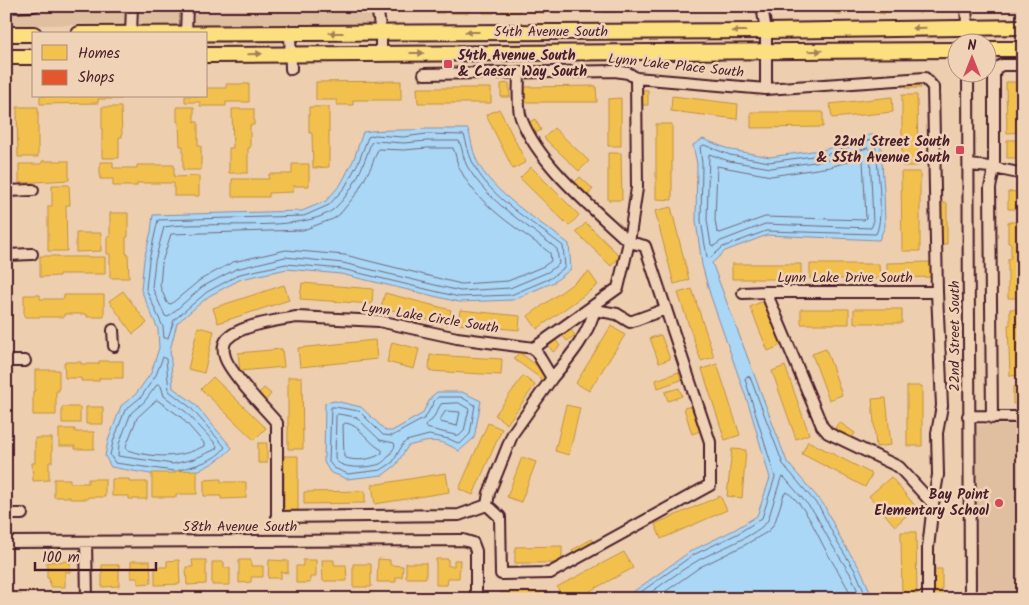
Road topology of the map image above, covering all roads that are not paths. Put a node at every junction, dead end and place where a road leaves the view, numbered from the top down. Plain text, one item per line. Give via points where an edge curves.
1 (34, 6) edge
2 (132, 6) edge
3 (187, 6) edge
4 (377, 6) edge
5 (762, 6) edge
6 (966, 6) edge
7 (6, 7) edge
8 (1023, 27) edge
9 (968, 28) junction
10 (766, 31) junction
11 (131, 32) edge
12 (186, 32) edge
13 (968, 32) edge
14 (208, 33) edge
15 (290, 33) junction
16 (381, 33) junction
17 (6, 34) edge
18 (32, 34) edge
19 (946, 50) edge
20 (996, 50) edge
21 (1023, 50) edge
22 (766, 52) junction
23 (291, 54) junction
24 (381, 54) junction
25 (208, 55) edge
26 (6, 57) edge
27 (32, 57) edge
28 (1023, 65) edge
29 (291, 69) dead end
30 (519, 72) junction
31 (424, 74) dead end
32 (636, 78) junction
33 (968, 82) edge
34 (766, 89) junction
35 (969, 165) junction
36 (994, 168) junction
37 (1023, 174) edge
38 (33, 190) dead end
39 (6, 191) edge
40 (629, 242) junction
41 (32, 254) dead end
42 (7, 255) edge
43 (766, 292) junction
44 (937, 292) junction
45 (743, 293) dead end
46 (596, 307) junction
47 (666, 309) junction
48 (113, 330) dead end
49 (114, 346) dead end
50 (534, 348) junction
51 (6, 361) edge
52 (25, 361) dead end
53 (552, 378) junction
54 (968, 416) junction
55 (1023, 417) edge
56 (992, 418) junction
57 (933, 504) junction
58 (487, 505) junction
59 (6, 514) edge
60 (22, 514) dead end
61 (6, 542) edge
62 (86, 542) junction
63 (87, 599) edge
64 (476, 599) edge
65 (928, 599) edge
66 (970, 599) edge

1 - 7 street
2 - 11 street
3 - 12 street
4 - 16 street
5 - 10 street
6 - 9 street
8 - 9 main road, 54th Avenue South
9 -> 10 main road, 54th Avenue South
9 - 13 street
10 -> 16 main road, 54th Avenue South
10 - 22 street
14 - 15 main road, 54th Avenue South
16 -> 15 main road, 54th Avenue South
15 - 23 street
16 - 24 street
17 - 18 main road
22 -> 19 main road, 54th Avenue South
20 - 21 main road
24 -> 22 main road, 54th Avenue South
22 - 34 street
23 - 24 main road, 54th Avenue South
25 -> 23 main road, 54th Avenue South
23 - 29 street
26 - 27 main road
28 - 36 street via 1002,65 994,74
30 - 31 street, Lynn Lake Place South
30 - 32 street, Lynn Lake Place South via 614,71
30 - 40 street via 520,116 537,150
32 - 34 street, Lynn Lake Place South
32 - 40 street via 637,188
33 - 35 street, 22nd Street South
34 - 44 street, Lynn Lake Place South via 925,78 933,87
35 - 36 street
35 - 54 street, 22nd Street South
36 - 37 street
36 - 56 street via 990,188
38 - 39 street
40 - 46 street via 618,288
40 - 47 street via 644,246
41 - 42 street
43 - 44 street, Lynn Lake Drive South
43 - 45 street
43 - 57 street, Lynn Lake Drive South via 828,434 899,466
44 - 57 street via 942,406 937,432 938,475
46 - 47 street via 630,322
46 - 50 street
46 - 53 street via 594,317 572,355
47 - 58 street via 710,442 710,485 550,573 501,574 500,517
48 - 49 street
50 - 53 street
50 - 58 street, Lynn Lake Circle South via 456,338 379,321 316,317 259,324 227,339 223,346 225,358 277,423 277,517 460,515
51 - 52 street
53 - 58 street via 513,433
54 - 56 street
54 - 66 street, 22nd Street South
55 - 56 street
57 - 65 street via 928,548
59 - 60 street
61 - 62 street, 58th Avenue South
62 - 63 street
62 - 64 street, 58th Avenue South via 463,540 473,543 476,552

